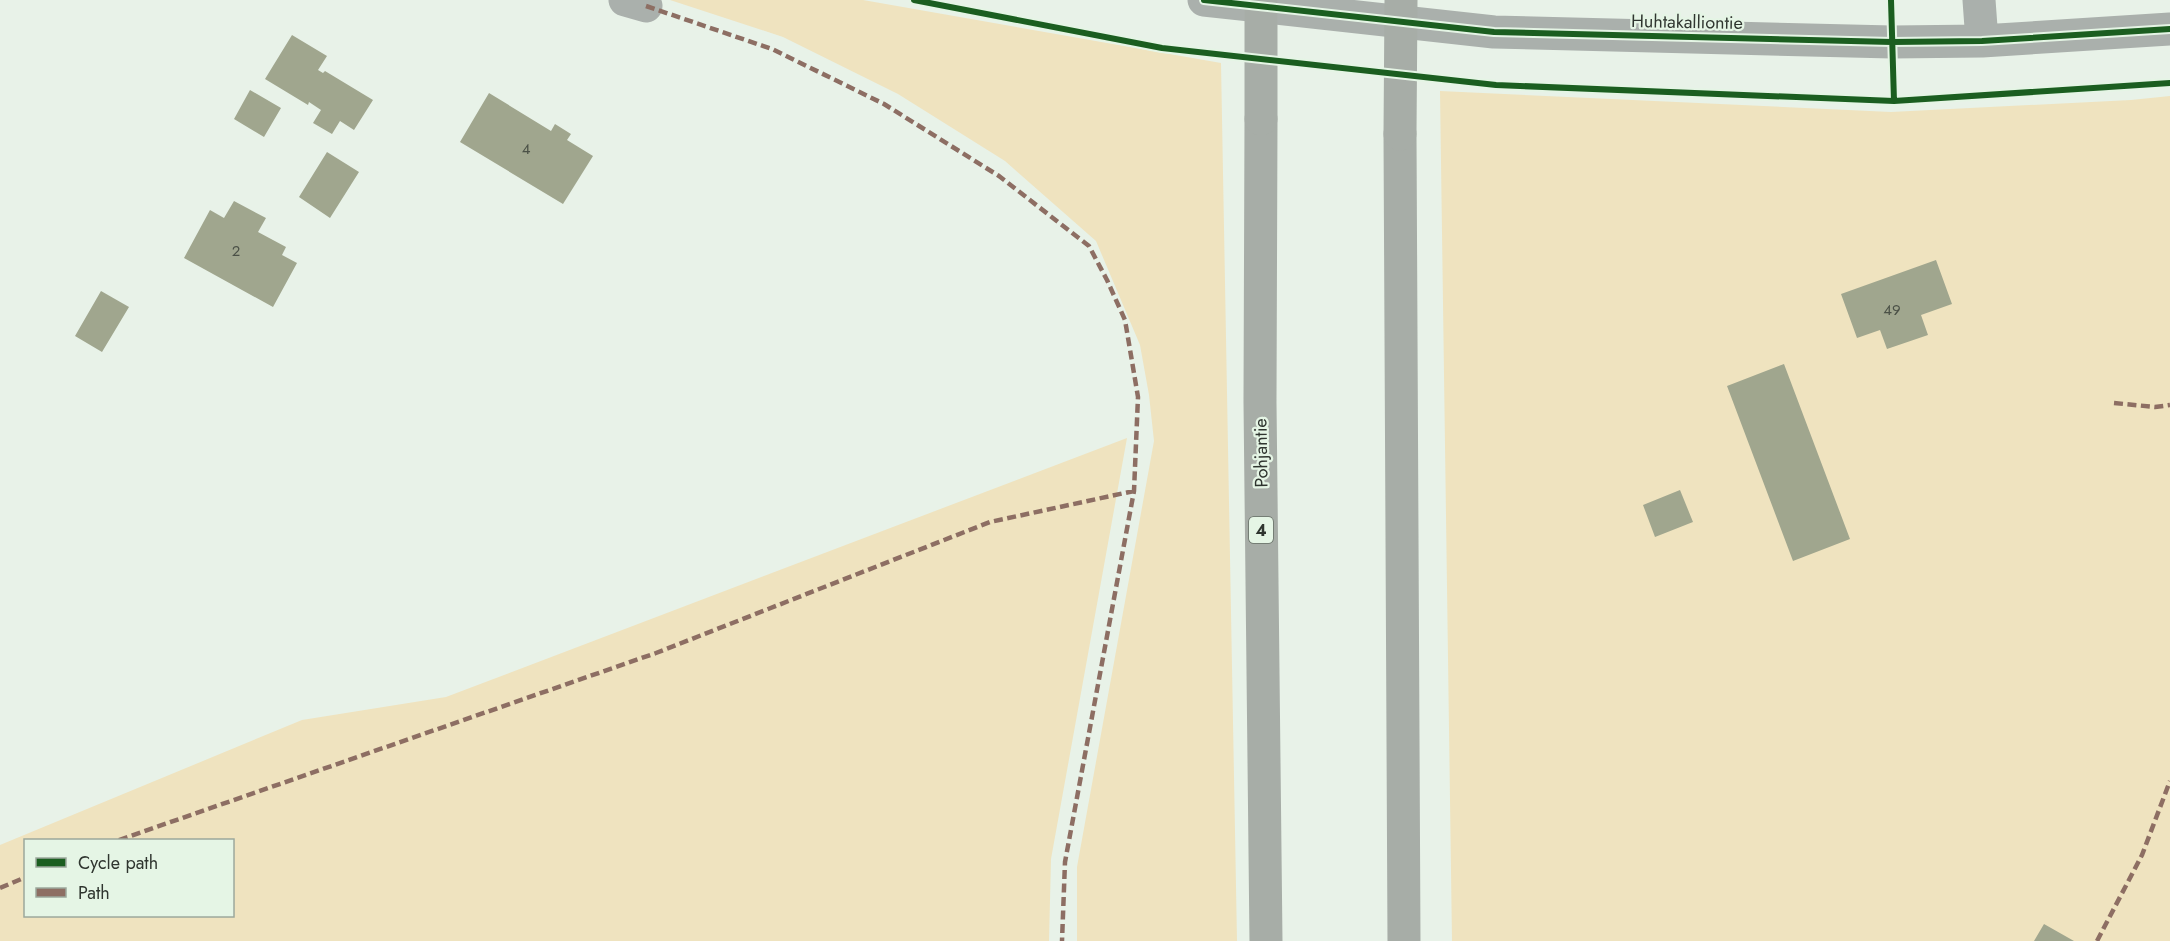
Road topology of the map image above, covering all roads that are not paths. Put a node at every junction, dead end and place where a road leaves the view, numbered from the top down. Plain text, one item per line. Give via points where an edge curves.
1 (1204, 0) edge
2 (1262, 0) edge
3 (1401, 0) edge
4 (1978, 0) edge
5 (2170, 29) edge
6 (1982, 41) junction
7 (1266, 941) edge
8 (1404, 941) edge

1 - 6 street, Huhtakalliontie via 1494,32
2 - 7 highway, Pohjantie / 4, bridge via 1260,402
3 - 8 highway, bridge
4 - 6 street
5 - 6 street, Huhtakalliontie

